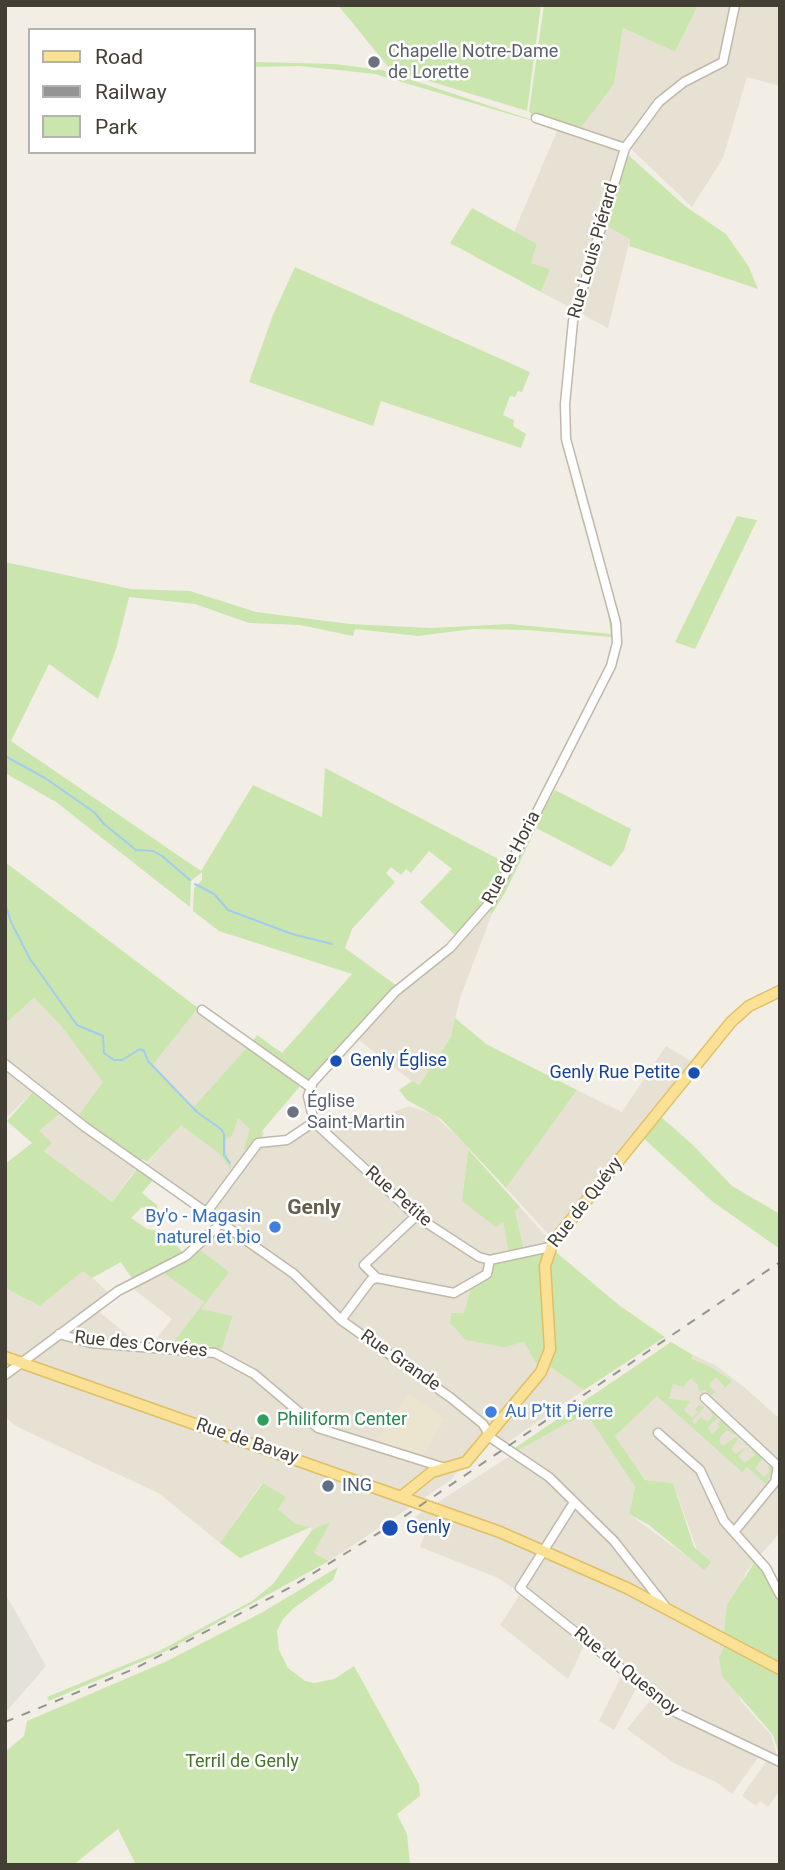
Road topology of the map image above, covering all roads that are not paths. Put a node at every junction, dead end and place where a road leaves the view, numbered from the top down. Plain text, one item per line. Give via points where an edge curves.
1 (735, 5) edge
2 (536, 118) dead end
3 (625, 148) junction
4 (616, 623) joint
5 (780, 991) edge
6 (202, 1010) dead end
7 (5, 1064) edge
8 (310, 1087) junction
9 (314, 1122) junction
10 (206, 1213) junction
11 (416, 1216) junction
12 (220, 1224) junction
13 (550, 1247) junction
14 (490, 1259) junction
15 (377, 1278) junction
16 (341, 1320) junction
17 (59, 1334) junction
18 (5, 1357) edge
19 (20, 1363) junction
20 (5, 1375) edge
21 (705, 1398) dead end
22 (658, 1433) dead end
23 (488, 1435) junction
24 (445, 1468) junction
25 (402, 1496) junction
26 (573, 1504) junction
27 (734, 1532) junction
28 (545, 1551) junction
29 (780, 1595) edge
30 (665, 1606) junction
31 (780, 1669) edge
32 (780, 1762) edge

1 - 3 street, Rue Louis Piérard via 723,62 684,82 659,102
2 - 3 street
3 - 4 street, Rue Louis Piérard via 573,321 564,421 571,463
4 - 8 street, Rue de Horia via 611,666 492,900 450,948 395,992
5 - 13 main road, Rue de Quévy via 749,1006 731,1022
6 - 8 street
7 - 10 street, Rue Grande via 50,1102
8 - 9 street
9 - 10 street via 292,1139 258,1143
9 - 11 street, Rue Petite
10 - 12 street, Rue Grande
11 - 14 street, Rue Petite via 476,1255
11 - 15 street via 364,1265
12 - 16 street, Rue Grande via 303,1281
12 - 17 street via 186,1256 118,1291
13 - 14 street
13 - 23 main road, Rue de Quévy via 545,1266 548,1359
14 - 15 street via 487,1274 454,1293
15 - 16 street
16 - 23 street, Rue Grande via 474,1416
17 - 19 street
17 - 24 street, Rue des Corvées via 91,1343 215,1353 254,1374 317,1428
18 - 19 main road, Rue de Bavay
19 - 20 street
19 - 25 main road, Rue de Bavay
21 - 27 street via 778,1466 775,1482
22 - 27 street via 700,1470
23 - 24 main road, Rue de Quévy via 466,1462
23 - 26 street, Rue Grande via 550,1477
24 - 25 main road, Rue de Quévy via 432,1472
25 - 28 main road, Rue de Bavay
26 - 28 street
26 - 30 street, Rue Grande via 614,1541
27 - 29 street via 766,1568
28 - 30 main road, Rue de Bavay
28 - 32 street, Rue du Quesnoy via 520,1588 686,1719
30 - 31 main road, Rue de Bavay

